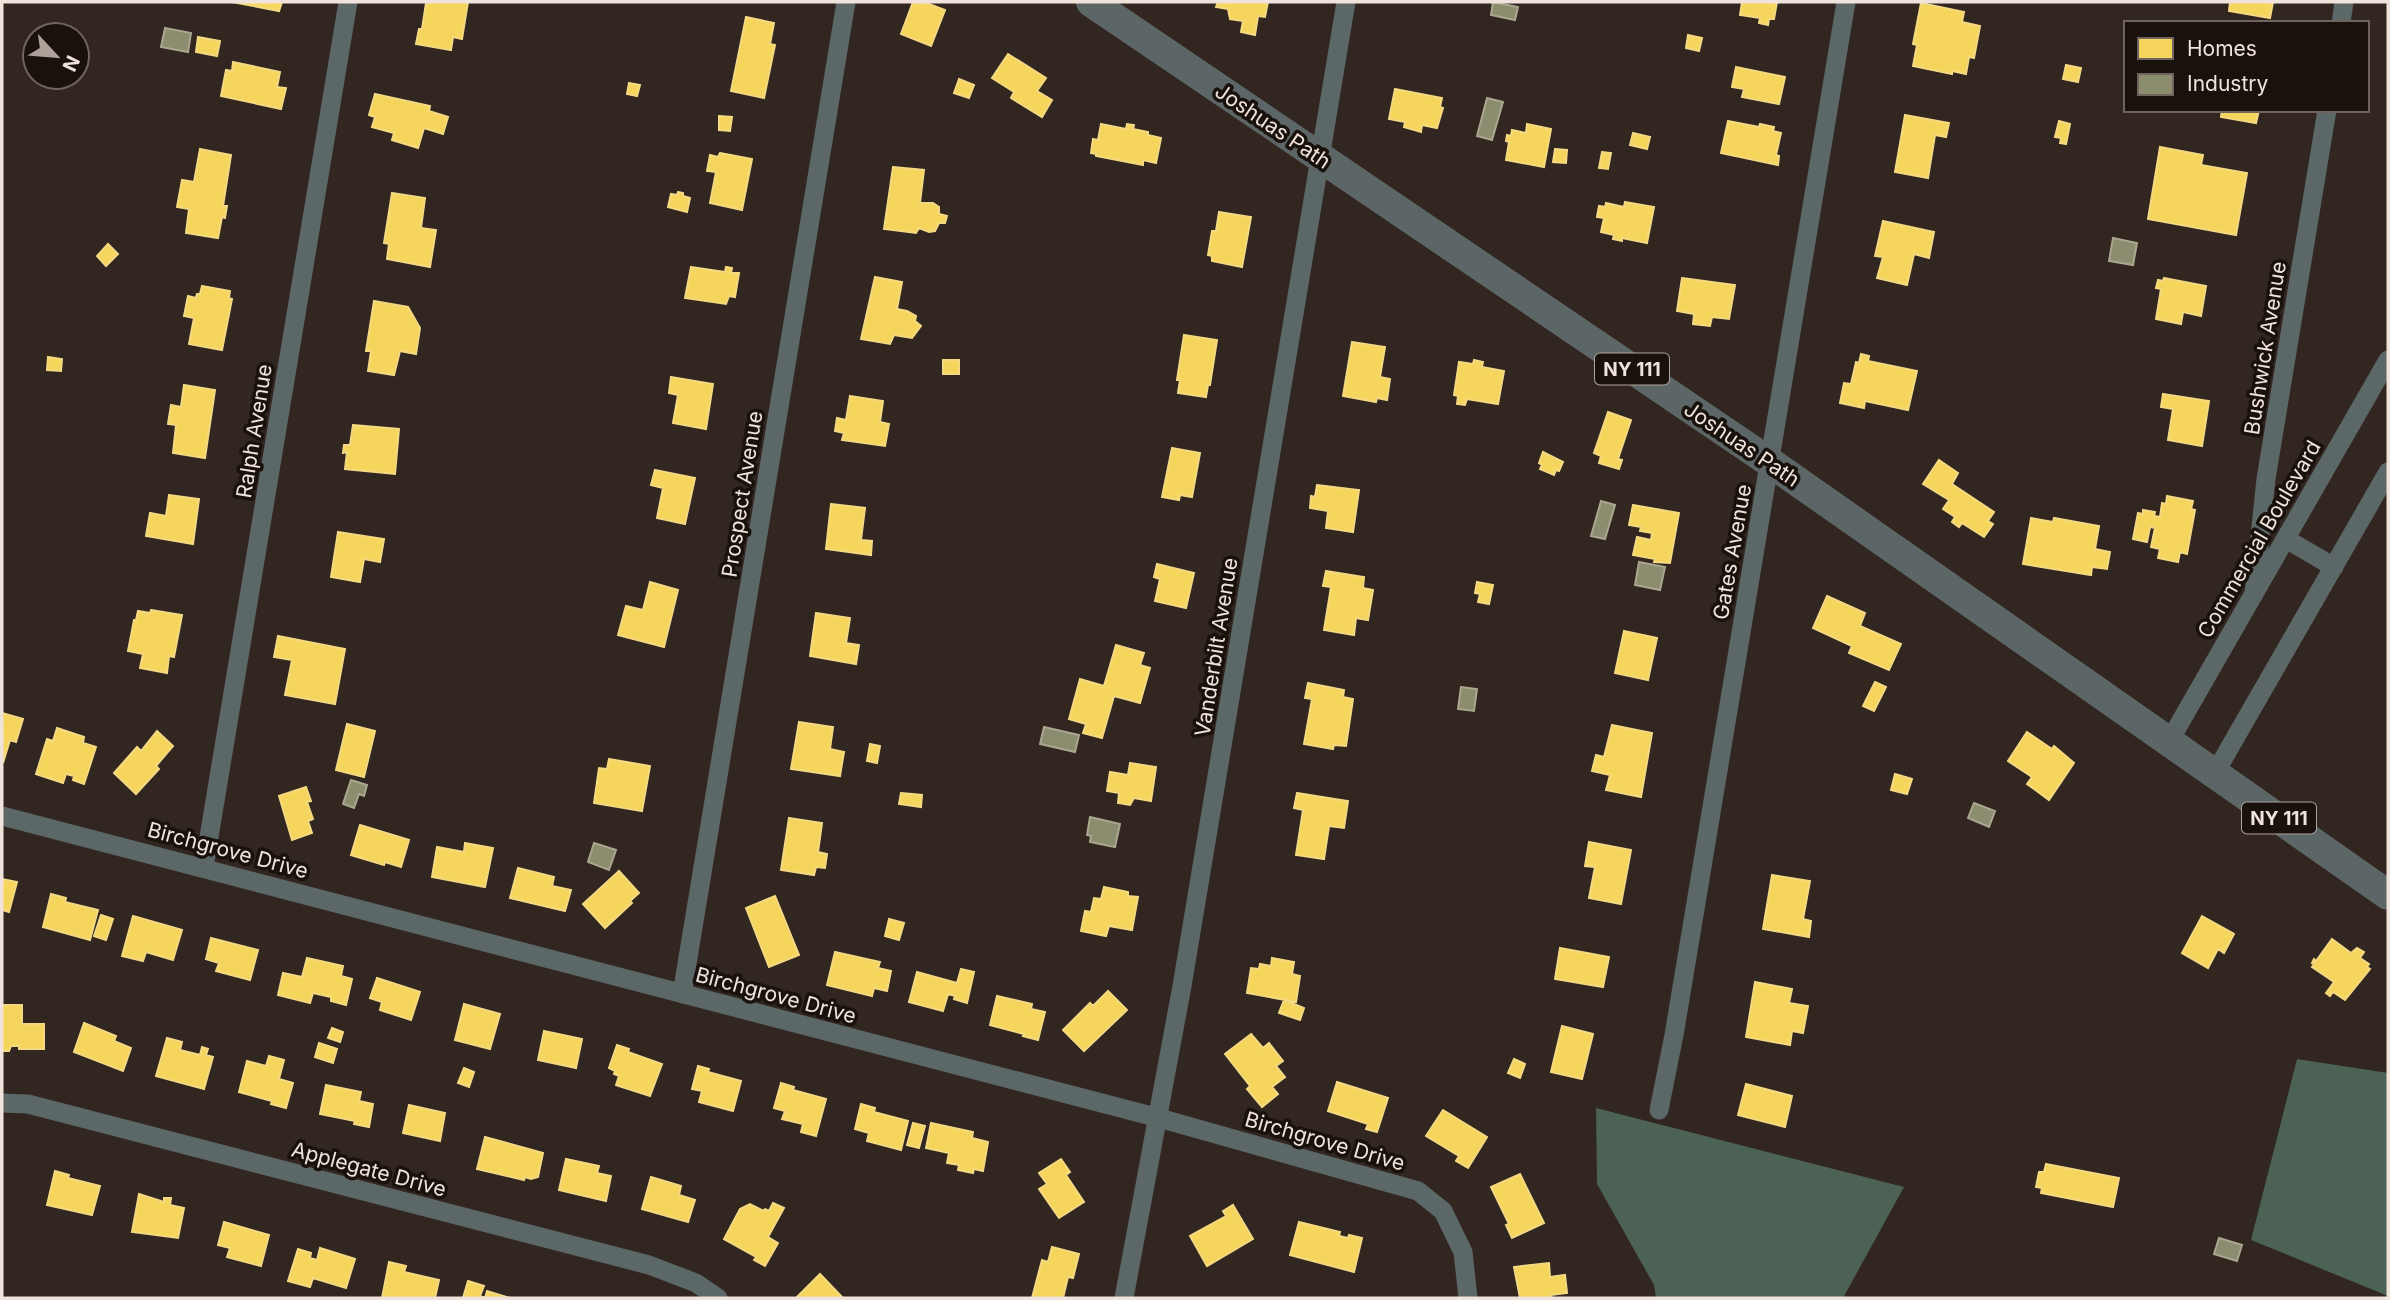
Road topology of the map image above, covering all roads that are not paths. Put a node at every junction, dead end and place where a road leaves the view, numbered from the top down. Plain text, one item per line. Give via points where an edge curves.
1 (348, 2) edge
2 (846, 2) edge
3 (1091, 2) edge
4 (1346, 2) edge
5 (1846, 2) edge
6 (2344, 2) edge
7 (2341, 21) edge
8 (2327, 112) edge
9 (1321, 159) junction
10 (2388, 360) edge
11 (1771, 463) junction
12 (2388, 472) edge
13 (2286, 539) junction
14 (2334, 567) junction
15 (2255, 594) junction
16 (2170, 740) junction
17 (2215, 773) junction
18 (2, 816) edge
19 (204, 867) junction
20 (2388, 895) edge
21 (682, 994) junction
22 (2, 1103) edge
23 (1659, 1110) dead end
24 (1159, 1118) junction
25 (718, 1298) edge
26 (1124, 1298) edge
27 (1468, 1298) edge

1 - 19 street, Ralph Avenue
2 - 21 street, Prospect Avenue
3 - 9 main road, Joshuas Path / NY 111
4 - 9 street, Vanderbilt Avenue
5 - 11 street, Gates Avenue
6 - 7 street
8 - 15 street, Bushwick Avenue via 2266,479
9 - 11 main road, Joshuas Path / NY 111
9 - 24 street, Vanderbilt Avenue
10 - 13 street, Commercial Boulevard
11 - 16 main road, Joshuas Path / NY 111
11 - 23 street, Gates Avenue
12 - 14 street
13 - 14 street
13 - 15 street, Commercial Boulevard
14 - 17 street
15 - 16 street, Commercial Boulevard
16 - 17 main road, Joshuas Path / NY 111
17 - 20 main road, Joshuas Path / NY 111
18 - 19 street, Birchgrove Drive
19 - 21 street, Birchgrove Drive
21 - 24 street, Birchgrove Drive
22 - 25 street, Applegate Drive via 29,1104 649,1265 695,1283
24 - 26 street, Vanderbilt Avenue
24 - 27 street, Birchgrove Drive via 1418,1191 1443,1211 1463,1252

